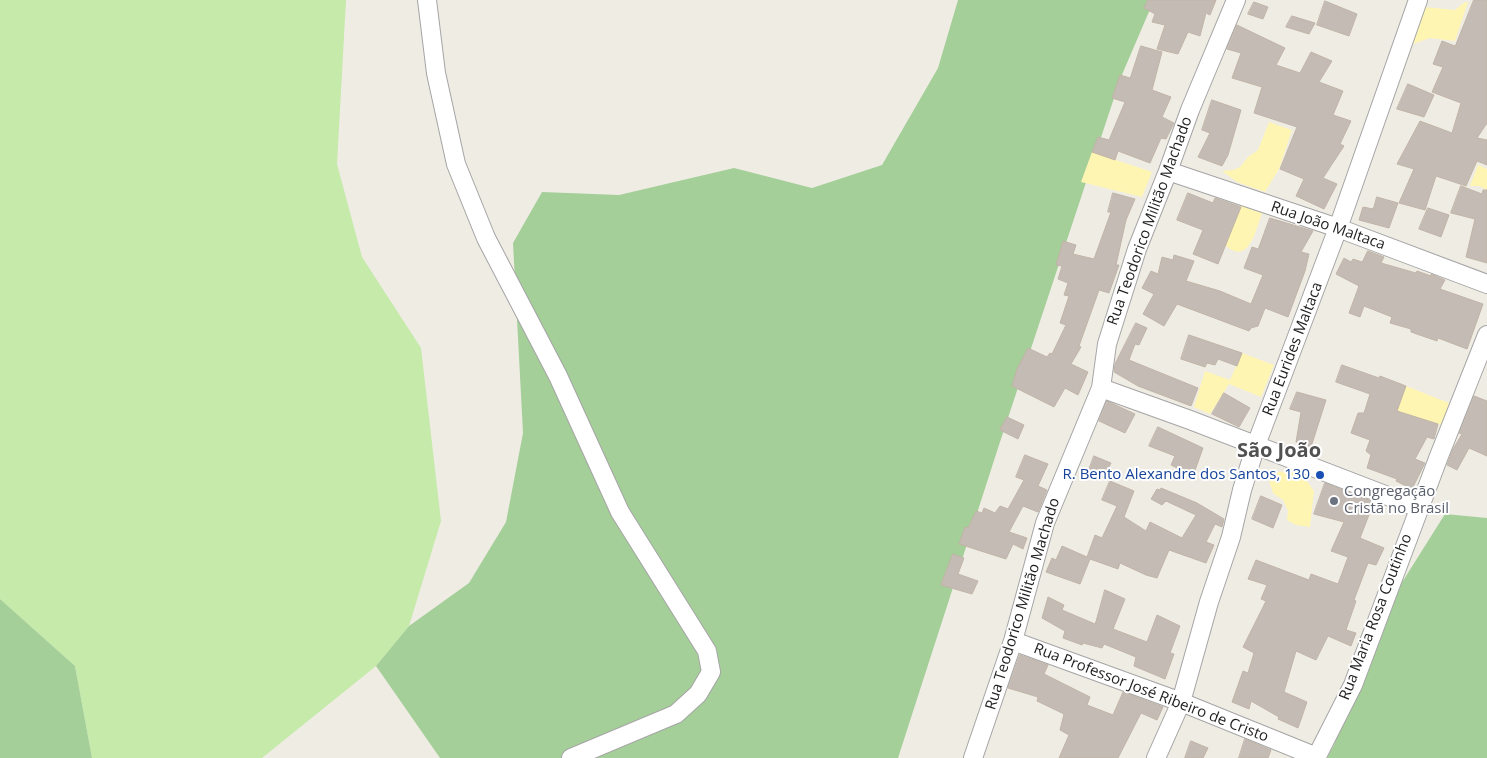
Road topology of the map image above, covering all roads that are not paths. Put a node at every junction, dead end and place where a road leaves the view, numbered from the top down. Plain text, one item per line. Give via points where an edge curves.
1 (427, 0) edge
2 (1236, 0) edge
3 (1418, 0) edge
4 (1168, 171) junction
5 (1338, 228) junction
6 (1487, 284) edge
7 (1487, 335) edge
8 (1101, 388) junction
9 (1256, 445) junction
10 (1419, 508) junction
11 (1014, 641) junction
12 (1181, 702) junction
13 (1316, 757) edge
14 (571, 758) edge
15 (973, 758) edge
16 (1156, 758) edge

1 - 14 street via 436,73 456,164 486,238 558,376 620,512 706,652 711,672 698,694 676,714
2 - 4 street, Rua Teodorico Militão Machado
3 - 5 street, Rua Eurides Maltaca
4 - 5 street, Rua João Maltaca
4 - 8 street, Rua Teodorico Militão Machado via 1137,249 1107,344
5 - 6 street, Rua João Maltaca
5 - 9 street, Rua Eurides Maltaca
7 - 10 street, Rua Maria Rosa Coutinho
8 - 9 street
8 - 11 street, Rua Teodorico Militão Machado via 1045,523
9 - 10 street
9 - 12 street, Rua Eurides Maltaca
10 - 13 street, Rua Maria Rosa Coutinho via 1353,685
11 - 12 street, Rua Professor José Ribeiro de Cristo
11 - 15 street, Rua Teodorico Militão Machado
12 - 13 street, Rua Professor José Ribeiro de Cristo
12 - 16 street, Rua Eurides Maltaca

